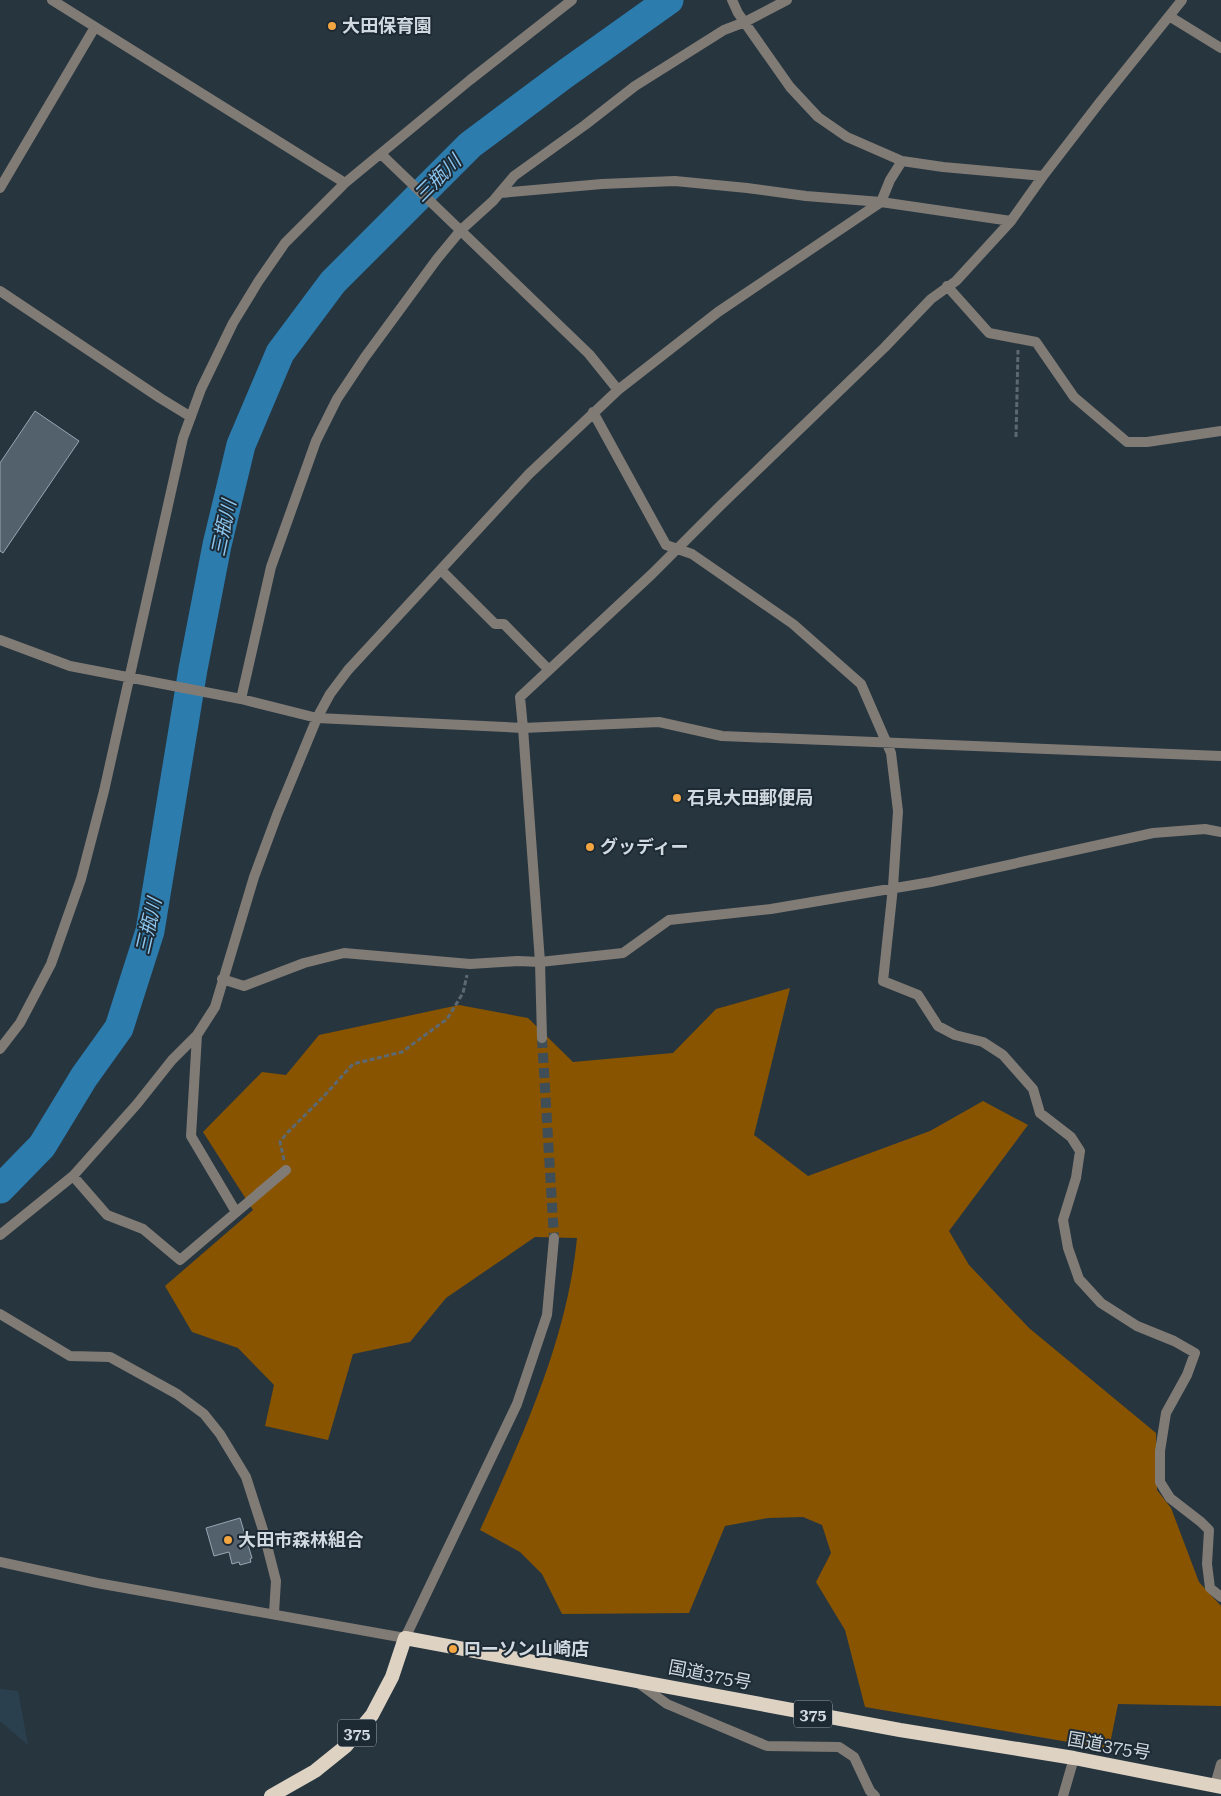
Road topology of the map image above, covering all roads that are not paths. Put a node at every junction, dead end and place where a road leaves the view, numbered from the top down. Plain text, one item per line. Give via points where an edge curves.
1 (52, 0) edge
2 (572, 0) edge
3 (732, 0) edge
4 (788, 0) edge
5 (1182, 0) edge
6 (1169, 16) junction
7 (745, 22) junction
8 (94, 27) junction
9 (1221, 48) edge
10 (381, 154) junction
11 (902, 161) junction
12 (1043, 176) junction
13 (345, 183) junction
14 (0, 188) edge
15 (500, 193) junction
16 (881, 202) junction
17 (1012, 221) junction
18 (461, 230) junction
19 (947, 286) junction
20 (0, 291) edge
21 (618, 390) junction
22 (594, 412) junction
23 (191, 417) junction
24 (1221, 431) edge
25 (679, 548) junction
26 (441, 570) junction
27 (0, 640) edge
28 (549, 670) junction
29 (128, 678) junction
30 (241, 699) junction
31 (317, 718) junction
32 (523, 728) junction
33 (886, 743) junction
34 (1221, 756) edge
35 (1221, 832) edge
36 (893, 887) junction
37 (540, 962) junction
38 (222, 979) junction
39 (197, 1035) junction
40 (542, 1038) tunnel mouth
41 (0, 1049) edge
42 (286, 1170) road end
43 (73, 1176) junction
44 (236, 1212) junction
45 (0, 1235) edge
46 (554, 1238) tunnel mouth
47 (0, 1314) edge
48 (0, 1562) edge
49 (1221, 1597) edge
50 (274, 1613) junction
51 (405, 1638) junction
52 (634, 1680) junction
53 (1074, 1758) junction
54 (1221, 1764) edge
55 (1218, 1786) edge
56 (870, 1794) edge
57 (274, 1796) edge
58 (1064, 1796) edge

1 - 8 street
2 - 10 street
3 - 7 street
4 - 7 street
5 - 6 street
6 - 9 street
6 - 12 street
7 - 11 street via 790,87 818,117 847,137
7 - 15 street via 724,30 635,86 514,176
8 - 13 street
8 - 14 street
10 - 13 street
10 - 18 street
11 - 12 street
11 - 16 street
12 - 17 street
13 - 23 street via 285,243 258,282 233,323 201,388
15 - 16 street via 675,181
15 - 18 street
16 - 17 street
16 - 21 street via 718,312
17 - 19 street via 956,281
18 - 21 street via 588,354
18 - 30 street via 365,357 316,441 271,567
19 - 24 street via 989,333 1036,342 1074,397 1127,442
19 - 25 street
20 - 23 street
21 - 22 street
22 - 25 street via 666,545
22 - 26 street via 529,474
23 - 29 street via 180,451
25 - 28 street
25 - 33 street via 793,624 862,684
26 - 28 street via 495,624 504,624
26 - 31 street via 348,670
27 - 29 street via 70,666
28 - 32 street via 520,697
29 - 30 street
29 - 41 street via 81,879 51,964 20,1023
30 - 31 street
31 - 32 street
31 - 38 street via 254,877
32 - 33 street via 659,722 722,736
32 - 37 street
33 - 34 street
33 - 36 street via 891,753 898,811
35 - 36 street via 1205,829 1153,833 931,882
36 - 37 street via 771,909 669,920 623,953
36 - 49 street via 883,981 918,995 938,1026 955,1035 983,1042 1003,1054 1033,1089 1040,1113 1071,1137 1080,1151 1076,1178 1063,1220 1068,1248 1079,1279 1101,1303 1195,1353 1166,1413 1160,1451 1160,1482 1170,1498 1209,1530 1207,1564 1210,1588
37 - 38 street via 470,964 344,953 304,963 244,986
37 - 40 street
38 - 39 street via 215,1007
39 - 43 street
39 - 44 street via 191,1136
42 - 44 street
43 - 44 street via 107,1215 143,1229 180,1260
43 - 45 street
46 - 51 street via 546,1315 517,1404
47 - 50 street via 70,1356 110,1357 177,1394 204,1414 246,1477 276,1581
48 - 50 street via 97,1583
50 - 51 street
51 - 52 highway, 国道375号 / 375
51 - 57 highway, 375 via 392,1678 372,1715 346,1746 315,1771
52 - 53 highway, 国道375号 / 375 via 900,1730
52 - 56 street via 667,1704 767,1746 839,1747 854,1757
53 - 55 highway, 国道375号 / 375
53 - 58 street
54 - 55 street

